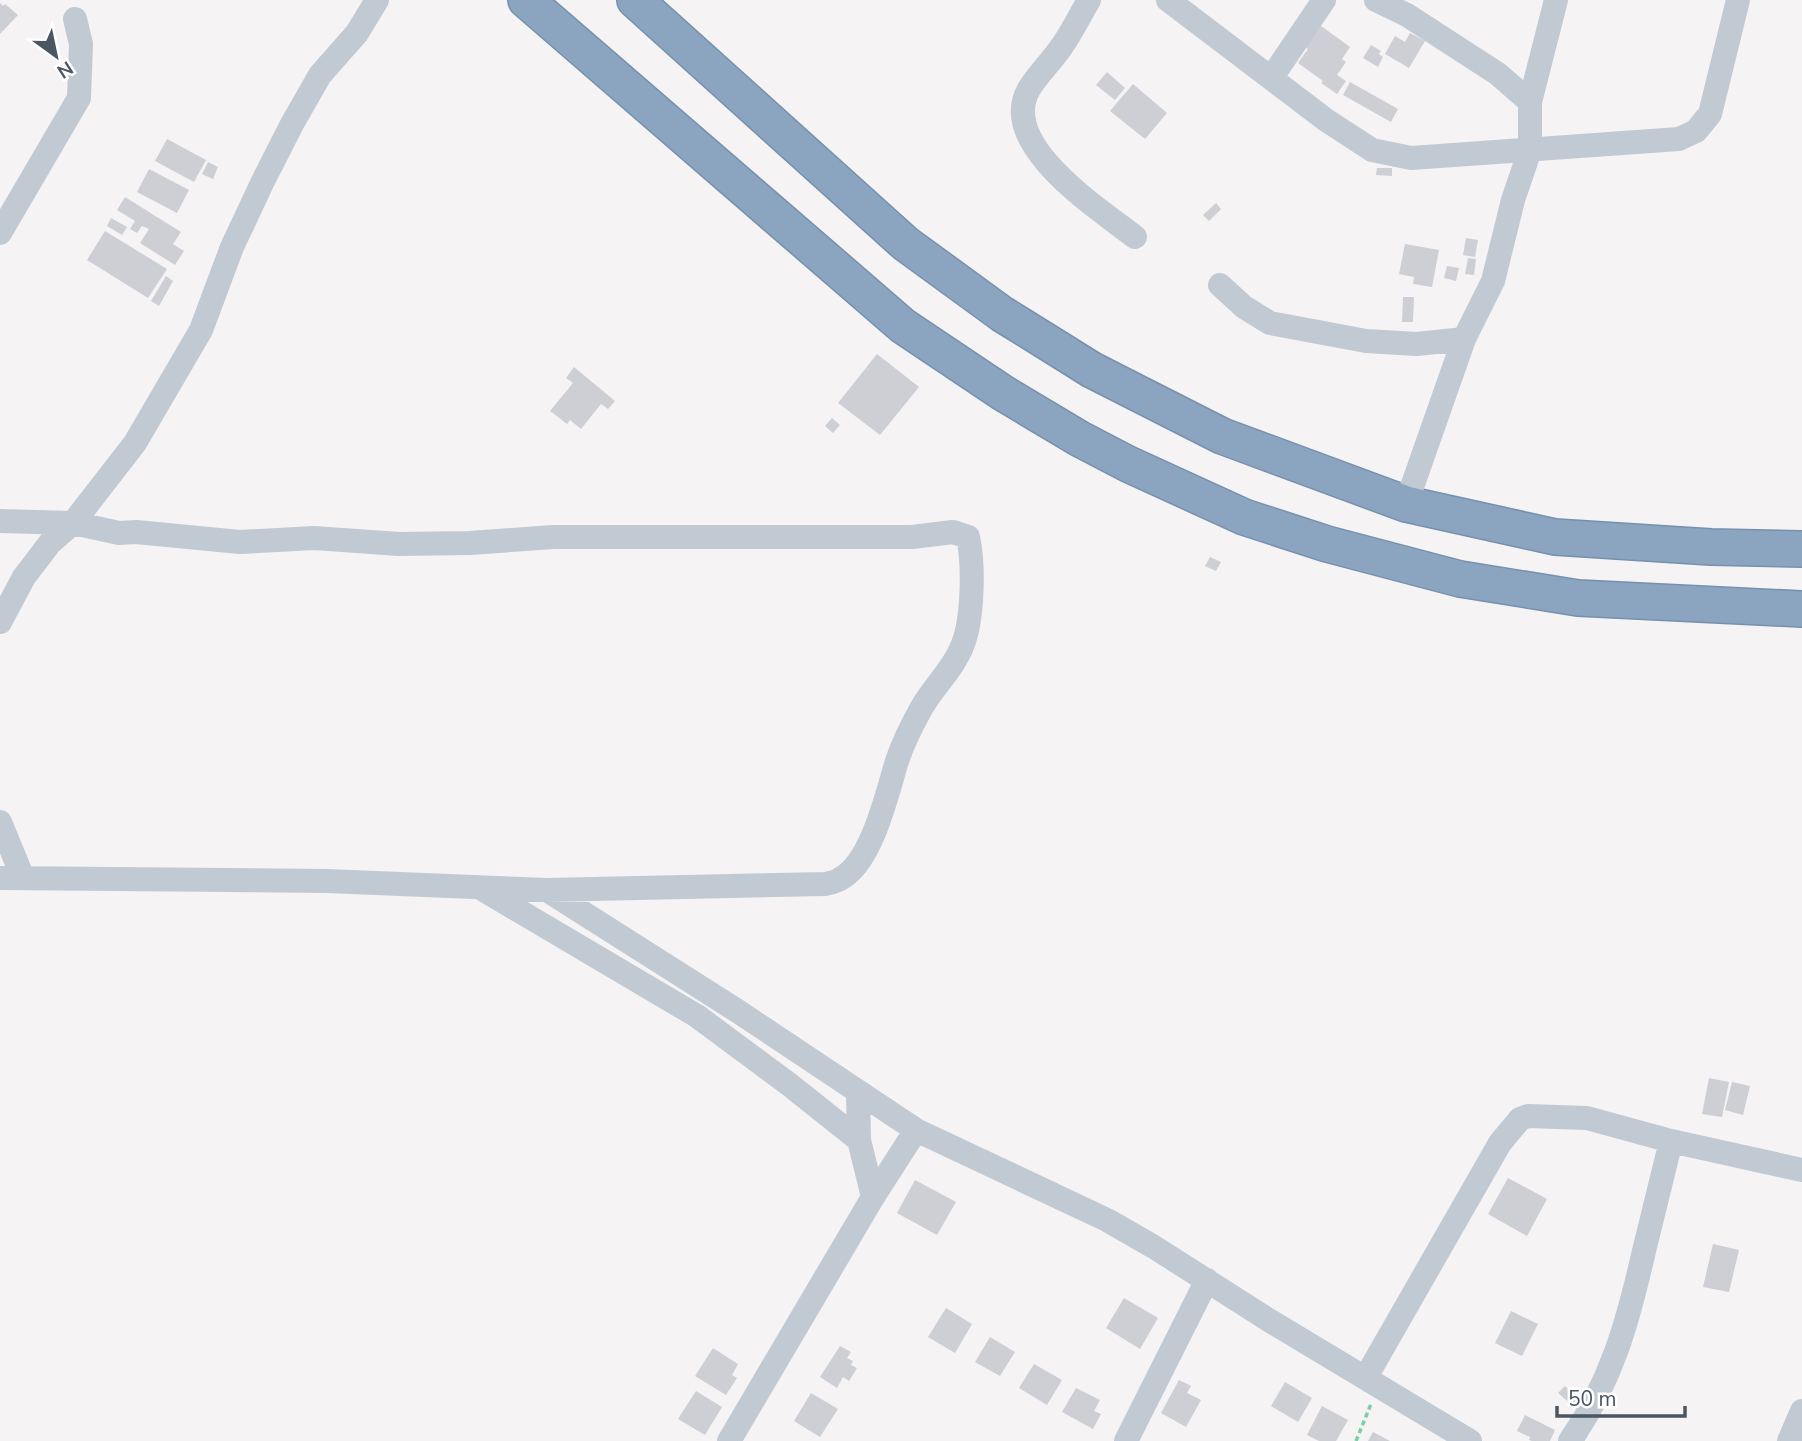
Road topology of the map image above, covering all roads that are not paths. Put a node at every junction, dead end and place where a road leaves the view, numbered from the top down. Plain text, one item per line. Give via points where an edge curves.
1 (377, 0) edge
2 (526, 0) edge
3 (635, 0) edge
4 (1089, 0) edge
5 (1168, 0) edge
6 (1324, 0) edge
7 (1376, 0) edge
8 (1556, 0) edge
9 (1738, 0) edge
10 (75, 19) dead end
11 (1272, 77) junction
12 (1530, 102) junction
13 (1530, 150) junction
14 (0, 233) edge
15 (1135, 237) dead end
16 (1220, 285) dead end
17 (1465, 340) junction
18 (1406, 504) junction
19 (0, 521) edge
20 (73, 523) junction
21 (1802, 549) edge
22 (1802, 609) edge
23 (0, 622) edge
24 (0, 822) edge
25 (11, 878) edge
26 (480, 888) junction
27 (547, 890) junction
28 (690, 981) junction
29 (667, 996) junction
30 (858, 1093) junction
31 (916, 1130) junction
32 (859, 1140) junction
33 (1671, 1140) junction
34 (1802, 1170) edge
35 (873, 1197) junction
36 (1207, 1280) junction
37 (1373, 1381) junction
38 (1802, 1410) edge
39 (729, 1441) edge
40 (1126, 1441) edge
41 (1470, 1441) edge
42 (1570, 1441) edge
43 (1788, 1441) edge

1 - 20 street via 320,75 292,124 232,247 201,330 135,443
2 - 22 highway via 903,326 1003,393 1128,464 1244,517 1460,579 1578,598
3 - 18 highway via 906,244 1002,314 1092,370 1223,436
4 - 15 street via 1029,90 1025,127 1042,159
5 - 11 street
6 - 11 street
7 - 12 street via 1498,74
8 - 12 street
9 - 13 street via 1710,114 1696,131 1679,139
10 - 14 street via 81,44 79,98
11 - 13 street via 1372,150 1411,158
12 - 13 street
13 - 17 street via 1493,281
16 - 17 street via 1270,323 1366,341 1417,344
17 - 18 street
18 - 21 highway via 1555,537
19 - 20 street
20 - 23 street via 50,543 24,577
20 - 27 street via 119,533 240,542 912,537 953,532 968,537 972,557 964,642 923,706 899,757 873,838 853,869 825,884
24 - 25 street
25 - 26 street via 327,881
26 - 27 street
26 - 29 street
27 - 28 street
28 - 29 street
28 - 30 street
29 - 32 street
30 - 31 street
30 - 32 street
31 - 35 street
31 - 36 street via 1107,1220
32 - 35 street
33 - 34 street
33 - 37 street via 1587,1118 1520,1119 1500,1143
33 - 42 street via 1632,1307 1616,1354
35 - 39 street
36 - 37 street
36 - 40 street
37 - 41 street
38 - 43 street

